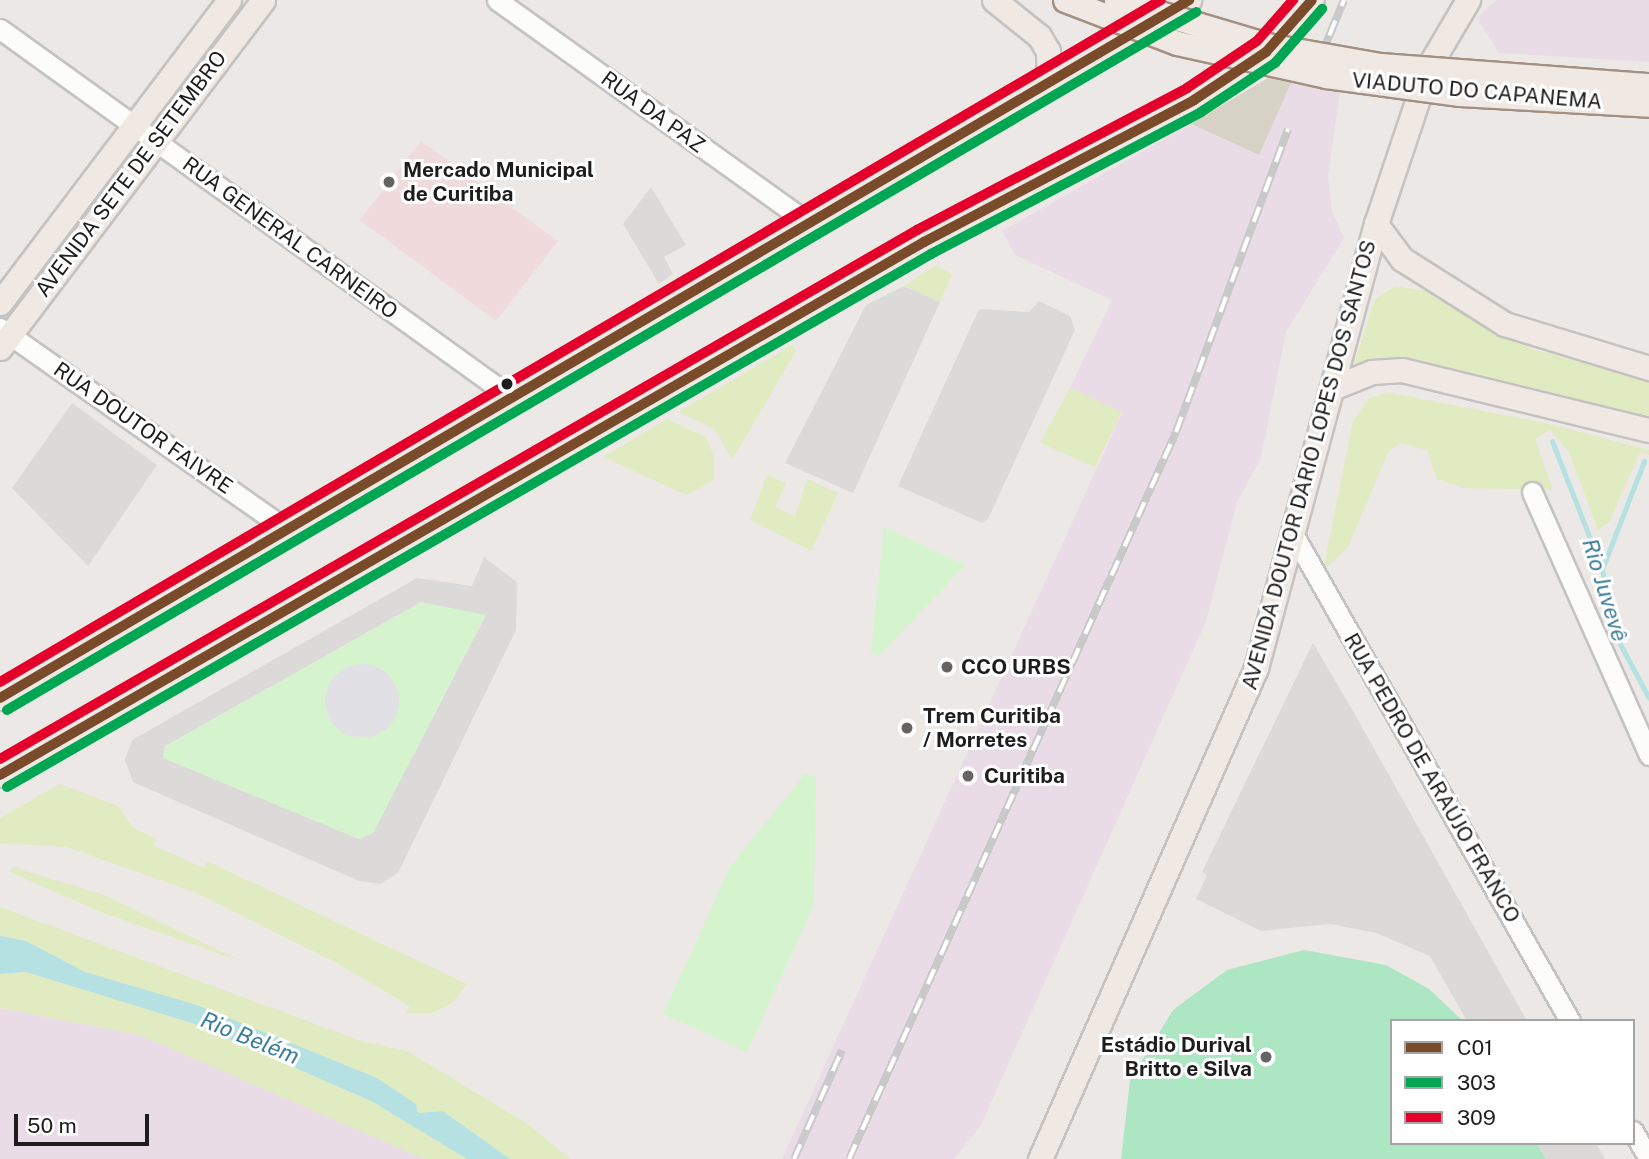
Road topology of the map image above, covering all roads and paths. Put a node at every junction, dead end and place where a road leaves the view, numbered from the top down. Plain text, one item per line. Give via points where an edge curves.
1 (229, 0) edge
2 (263, 0) edge
3 (497, 0) edge
4 (994, 0) edge
5 (1065, 0) edge
6 (1116, 0) edge
7 (1189, 0) edge
8 (1312, 0) edge
9 (1468, 0) edge
10 (0, 29) edge
11 (1049, 82) junction
12 (1649, 85) edge
13 (1649, 105) edge
14 (134, 126) junction
15 (157, 140) junction
16 (808, 223) junction
17 (1376, 224) junction
18 (0, 303) edge
19 (4, 337) edge
20 (1649, 368) edge
21 (1332, 388) junction
22 (511, 397) junction
23 (1649, 430) edge
24 (1532, 492) dead end
25 (286, 530) junction
26 (1293, 534) junction
27 (2, 694) edge
28 (1649, 755) edge
29 (0, 775) edge
30 (1569, 1019) edge
31 (1635, 1135) edge
32 (1040, 1159) edge
33 (1649, 1159) edge

1 - 14 main road, AVENIDA SETE DE SETEMBRO
2 - 15 main road, AVENIDA SETE DE SETEMBRO
3 - 16 street, RUA DA PAZ
4 - 11 main road via 1039,36 1048,51
5 - 13 main road, VIADUTO DO CAPANEMA, bridge via 1177,43 1326,76 1460,94
6 - 12 main road, VIADUTO DO CAPANEMA, bridge via 1235,37 1380,65
7 - 11 main road
8 - 29 main road via 1266,52 1194,100 924,242
9 - 17 main road, AVENIDA DOUTOR DARIO LOPES DOS SANTOS via 1429,66
10 - 14 street, RUA GENERAL CARNEIRO
11 - 16 main road
14 - 15 street, RUA GENERAL CARNEIRO
14 - 18 main road, AVENIDA SETE DE SETEMBRO
15 - 19 main road, AVENIDA SETE DE SETEMBRO
15 - 22 street, RUA GENERAL CARNEIRO
16 - 22 main road
17 - 20 main road via 1402,259 1505,324
17 - 21 main road, AVENIDA DOUTOR DARIO LOPES DOS SANTOS
19 - 25 street, RUA DOUTOR FAIVRE
21 - 23 main road via 1372,372 1402,370
21 - 26 main road, AVENIDA DOUTOR DARIO LOPES DOS SANTOS
22 - 25 main road
24 - 28 street
25 - 27 main road
26 - 30 street, RUA PEDRO DE ARAÚJO FRANCO
26 - 32 main road, AVENIDA DOUTOR DARIO LOPES DOS SANTOS via 1243,701
31 - 33 street

